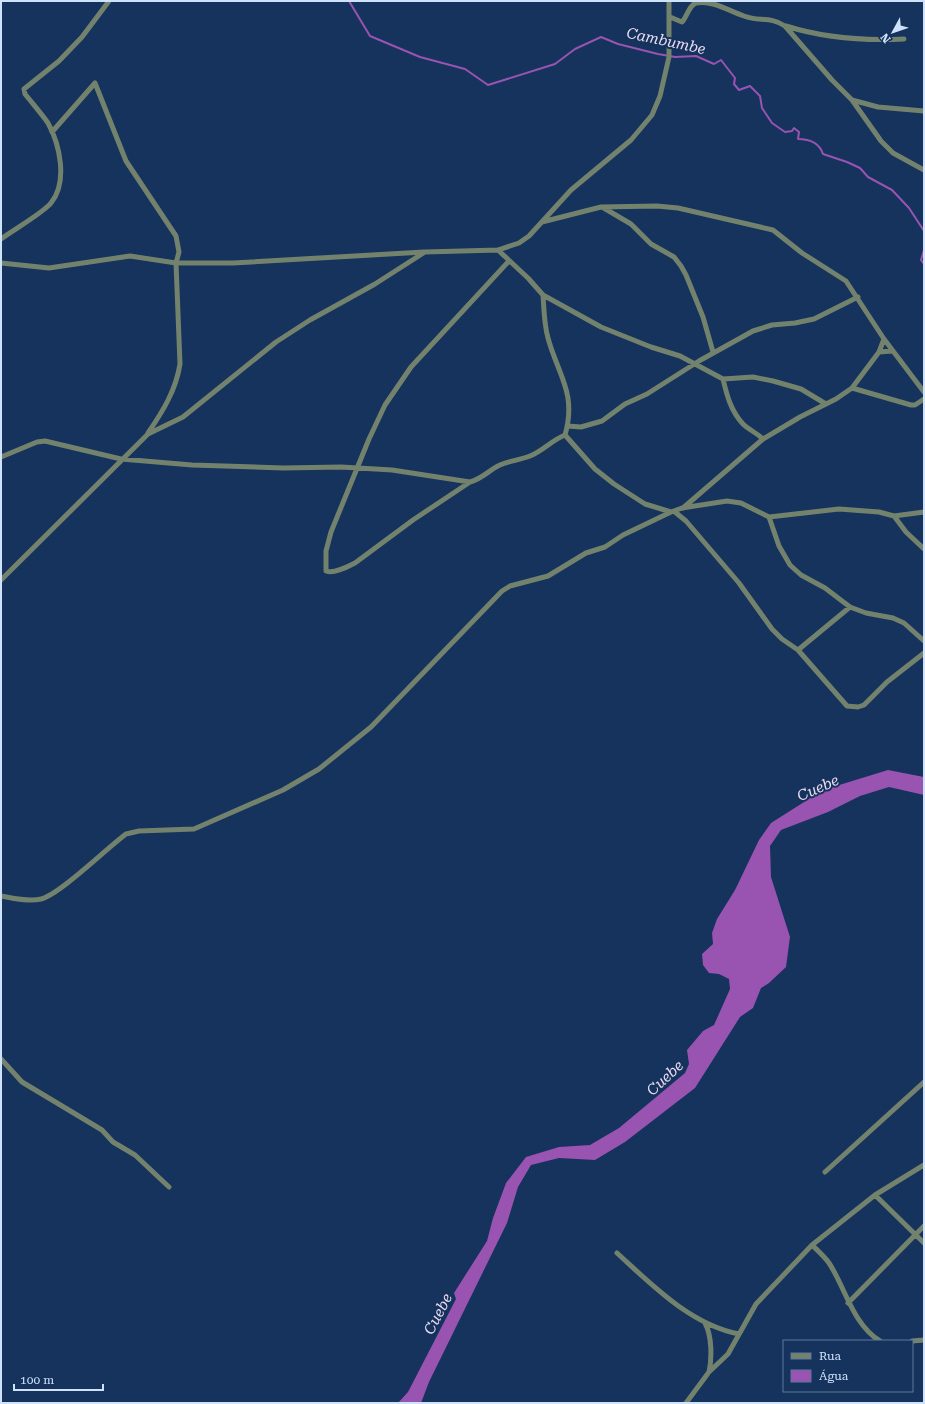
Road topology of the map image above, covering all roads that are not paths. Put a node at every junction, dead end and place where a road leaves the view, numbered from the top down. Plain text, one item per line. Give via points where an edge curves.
1 (109, 1) edge
2 (669, 1) edge
3 (706, 2) edge
4 (670, 17) junction
5 (785, 26) junction
6 (904, 39) dead end
7 (852, 100) junction
8 (924, 111) edge
9 (52, 132) junction
10 (924, 170) edge
11 (601, 207) junction
12 (541, 223) junction
13 (1, 239) edge
14 (498, 250) junction
15 (425, 252) junction
16 (509, 261) junction
17 (1, 263) edge
18 (176, 263) junction
19 (543, 295) junction
20 (858, 297) junction
21 (884, 339) junction
22 (892, 351) junction
23 (713, 352) junction
24 (879, 352) junction
25 (694, 364) junction
26 (723, 379) junction
27 (852, 388) junction
28 (924, 392) edge
29 (924, 399) edge
30 (826, 404) junction
31 (568, 426) junction
32 (148, 434) junction
33 (565, 435) junction
34 (763, 439) junction
35 (1, 457) edge
36 (121, 459) junction
37 (358, 468) junction
38 (470, 482) junction
39 (682, 508) junction
40 (673, 512) junction
41 (924, 512) edge
42 (894, 516) junction
43 (769, 517) junction
44 (924, 549) edge
45 (1, 580) edge
46 (850, 607) junction
47 (924, 641) edge
48 (798, 650) junction
49 (924, 653) edge
50 (1, 896) edge
51 (1, 1059) edge
52 (924, 1082) edge
53 (924, 1165) edge
54 (825, 1172) dead end
55 (169, 1187) dead end
56 (875, 1195) junction
57 (924, 1226) edge
58 (915, 1235) junction
59 (924, 1243) edge
60 (812, 1245) junction
61 (617, 1253) dead end
62 (848, 1303) junction
63 (705, 1323) junction
64 (739, 1334) junction
65 (879, 1340) edge
66 (924, 1340) edge
67 (913, 1341) edge
68 (709, 1372) junction
69 (686, 1403) edge

1 - 9 street via 82,38 59,61 24,89
2 - 4 street
3 - 4 street via 695,3 682,22
3 - 5 street via 729,8 743,16 776,20
4 - 12 street via 669,57 660,96 652,115 631,140 571,190
5 - 6 street via 811,33 870,41
5 - 7 street
7 - 8 street via 878,107
7 - 10 street via 893,153
9 - 13 street via 61,164 61,176 55,198
9 - 18 street via 96,84 126,161 176,236 179,252
11 - 12 street
11 - 20 street via 678,208 773,230 802,253 846,281
11 - 23 street via 631,224 651,244 674,257 681,266 703,317
12 - 14 street via 519,243
14 - 15 street
14 - 16 street
15 - 18 street via 233,263
15 - 32 street via 276,342 183,416
16 - 19 street
16 - 37 street via 406,373 385,405
17 - 18 street via 59,268 130,256
18 - 32 street via 180,364 178,379 167,405
19 - 25 street via 621,336 680,356
19 - 31 street via 548,338 564,378 568,398
20 - 21 street
20 - 23 street via 814,319 772,325 753,331
21 - 22 street
21 - 24 street
22 - 24 street
22 - 28 street
23 - 25 street
24 - 27 street
25 - 26 street
25 - 31 street via 647,394 625,404 602,422 581,427
26 - 30 street via 753,377 774,381 801,389
26 - 34 street via 728,400 736,414 743,424
27 - 29 street via 911,405 916,405
27 - 30 street
30 - 34 street
31 - 33 street
32 - 36 street
33 - 38 street via 531,456 500,465
33 - 40 street via 595,469 614,484 645,504
34 - 39 street
35 - 36 street via 36,442 45,441
36 - 37 street via 199,466
36 - 45 street
37 - 38 street via 392,470
37 - 38 street via 331,532 326,551 327,573 354,563
39 - 40 street
39 - 43 street via 727,501 741,503
40 - 48 street via 686,520 772,628
40 - 50 street via 623,535 604,547 586,553 548,576 510,586 502,591 371,727 319,769 283,790 194,829 139,831 126,834 56,891 41,899
41 - 42 street
42 - 43 street via 879,512 839,509
42 - 44 street
43 - 46 street via 790,565
46 - 47 street via 904,623
46 - 48 street
48 - 49 street via 842,702 852,707 864,705 887,682
51 - 55 street via 22,1082 102,1130 113,1142 135,1155
52 - 54 street
53 - 56 street
56 - 58 street
56 - 60 street
57 - 58 street
58 - 59 street
58 - 62 street
60 - 62 street via 829,1264
60 - 64 street via 756,1304
61 - 63 street via 652,1285
62 - 65 street via 870,1333
63 - 64 street
63 - 68 street via 709,1333
64 - 68 street via 728,1354
66 - 67 street
68 - 69 street

